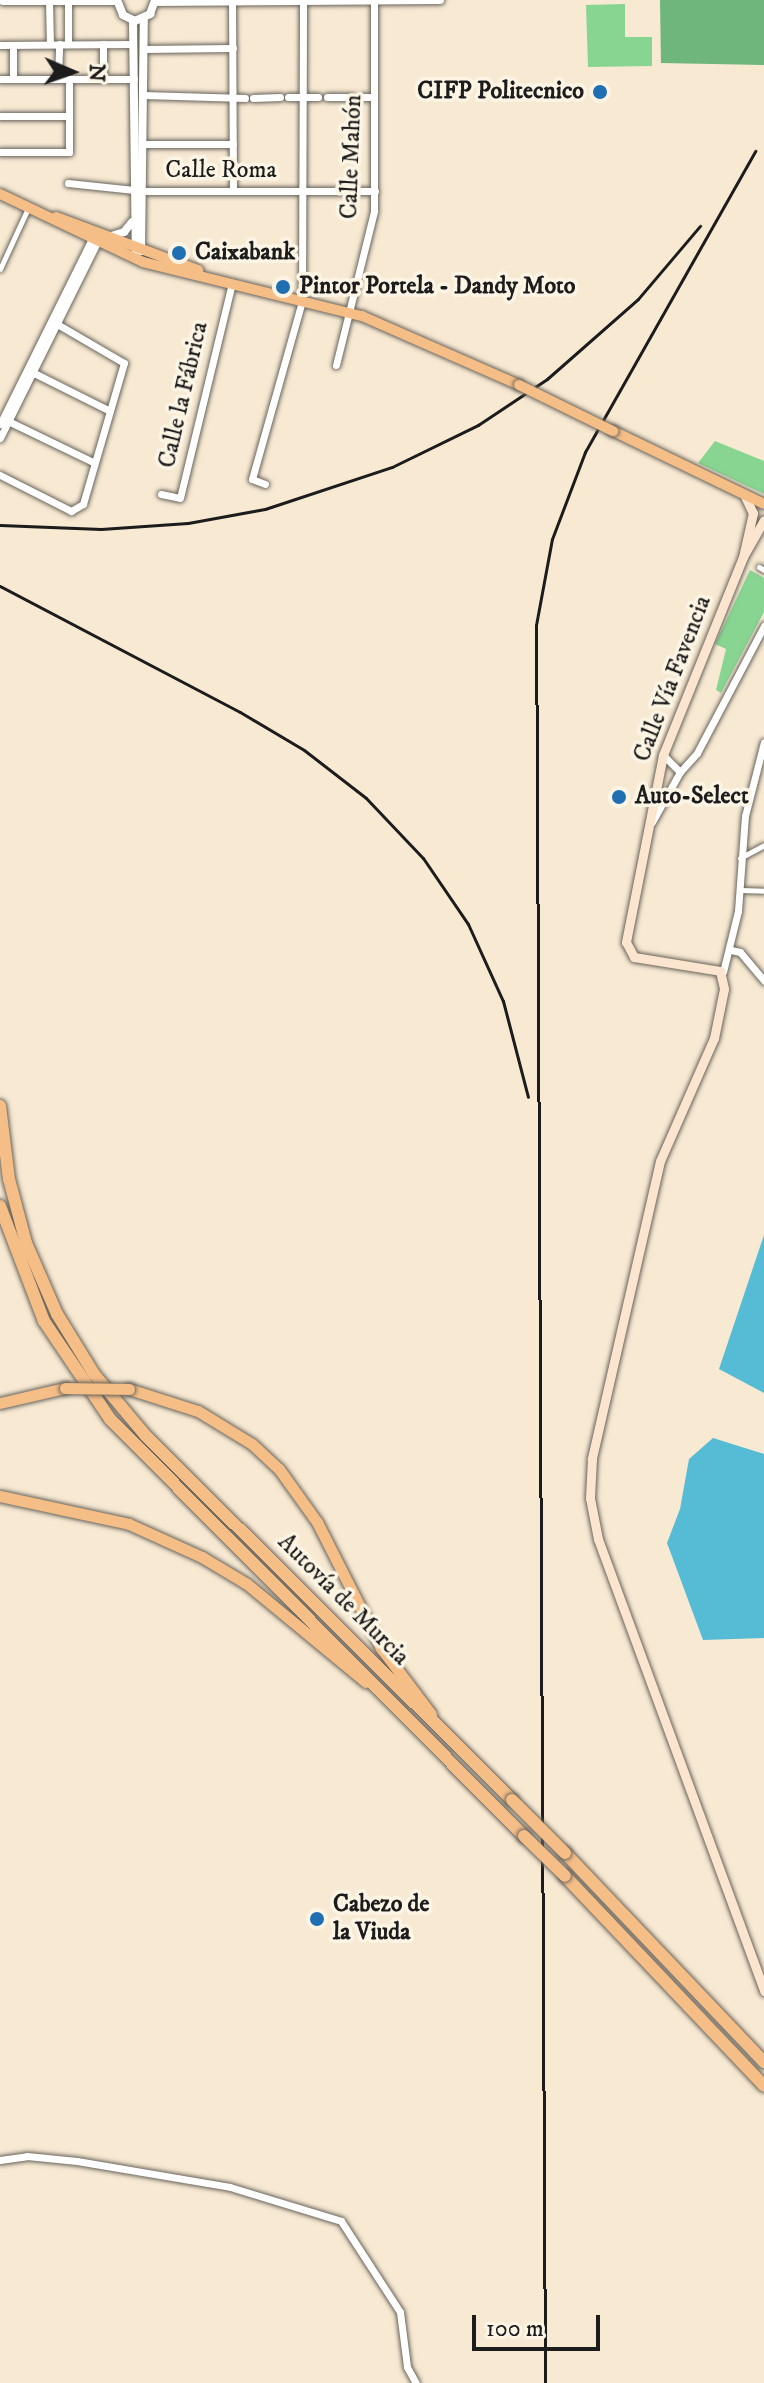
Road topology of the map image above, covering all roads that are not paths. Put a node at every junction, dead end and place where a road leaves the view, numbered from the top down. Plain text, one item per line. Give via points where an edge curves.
1 (3, 0) edge
2 (232, 0) edge
3 (303, 0) edge
4 (374, 0) edge
5 (440, 0) edge
6 (49, 1) edge
7 (68, 1) edge
8 (117, 1) edge
9 (155, 1) edge
10 (0, 9) edge
11 (144, 19) junction
12 (133, 20) junction
13 (54, 44) junction
14 (68, 44) junction
15 (103, 44) junction
16 (133, 44) junction
17 (0, 45) edge
18 (13, 45) junction
19 (233, 48) junction
20 (143, 49) junction
21 (0, 79) edge
22 (13, 79) junction
23 (58, 79) junction
24 (69, 79) junction
25 (103, 79) junction
26 (134, 79) junction
27 (143, 95) junction
28 (233, 97) junction
29 (303, 97) junction
30 (374, 97) junction
31 (0, 116) edge
32 (69, 116) junction
33 (143, 144) junction
34 (233, 144) junction
35 (0, 152) edge
36 (68, 183) dead end
37 (139, 188) junction
38 (233, 190) junction
39 (303, 191) junction
40 (375, 191) junction
41 (0, 194) edge
42 (31, 209) junction
43 (134, 218) junction
44 (98, 240) junction
45 (138, 252) junction
46 (0, 269) edge
47 (179, 272) junction
48 (232, 283) junction
49 (302, 301) junction
50 (351, 313) junction
51 (57, 324) junction
52 (336, 365) dead end
53 (32, 372) junction
54 (110, 411) junction
55 (4, 422) edge
56 (0, 438) edge
57 (93, 462) junction
58 (0, 475) edge
59 (265, 484) dead end
60 (161, 494) dead end
61 (744, 494) junction
62 (764, 505) edge
63 (753, 513) junction
64 (764, 520) edge
65 (743, 557) junction
66 (764, 626) edge
67 (764, 742) edge
68 (663, 755) junction
69 (680, 772) junction
70 (642, 839) junction
71 (764, 845) edge
72 (740, 858) junction
73 (741, 890) junction
74 (764, 891) edge
75 (731, 950) junction
76 (723, 972) junction
77 (764, 981) edge
78 (0, 1106) edge
79 (0, 1206) edge
80 (0, 1403) edge
81 (0, 1496) edge
82 (366, 1682) junction
83 (440, 1728) junction
84 (764, 1991) edge
85 (764, 2062) edge
86 (764, 2086) edge
87 (0, 2160) edge
88 (416, 2383) edge

1 - 6 street
1 - 10 street
2 - 3 street
2 - 9 street
2 - 19 street
3 - 4 street
3 - 29 street
4 - 5 street
4 - 30 street, Calle Mahón
6 - 7 street
6 - 13 street
7 - 8 street
7 - 14 street
8 - 12 street via 123,15
9 - 11 street
11 - 12 street
11 - 20 street
12 - 16 street
13 - 14 street
13 - 18 street
13 - 23 street
14 - 15 street
15 - 16 street
15 - 25 street
16 - 26 street
17 - 18 street
18 - 22 street
19 - 20 street
19 - 28 street
20 - 27 street
21 - 22 street
22 - 23 street
23 - 24 street
24 - 25 street
24 - 32 street
25 - 26 street
26 - 37 street
27 - 28 street
27 - 33 street
28 - 29 street
28 - 34 street
29 - 30 street
29 - 39 street
30 - 40 street, Calle Mahón
31 - 32 street
32 - 35 street via 69,152
33 - 34 street
33 - 37 street
34 - 38 street
36 - 37 street, Calle Roma
37 - 38 street, Calle Roma
37 - 43 street
37 - 45 street
38 - 39 street, Calle Roma
39 - 40 street, Calle Roma
39 - 49 street
40 - 50 street, Calle Mahón
41 - 42 main road
42 - 44 main road
42 - 46 street
43 - 44 street via 124,232
43 - 45 street
44 - 45 main road
44 - 47 main road
44 - 51 street
44 - 55 street
45 - 47 main road
45 - 48 main road
47 - 48 main road
48 - 49 main road
48 - 60 street, Calle la Fábrica via 180,498
49 - 50 main road
49 - 59 street via 252,479
50 - 52 street, Calle Mahón
50 - 61 main road, bridge via 428,341
51 - 53 street
51 - 54 street via 124,363
53 - 54 street
53 - 55 street
54 - 57 street
55 - 56 street
55 - 57 street
57 - 58 street via 81,509 71,511
61 - 62 main road
61 - 63 main road
62 - 63 main road
63 - 65 main road, Calle Vía Favencia
64 - 65 main road, Calle Vía Favencia
65 - 68 main road, Calle Vía Favencia
66 - 69 street via 697,753
67 - 72 street
68 - 69 street
68 - 70 main road, Calle Vía Favencia
69 - 70 street
70 - 76 main road, Calle Vía Favencia via 626,942 634,957
71 - 72 street
72 - 73 street
73 - 74 street
73 - 75 street
75 - 76 street
75 - 77 street via 740,952
76 - 84 main road via 714,1038 660,1161 592,1459 590,1498 598,1539
78 - 83 highway, Autovía de Murcia via 9,1179 26,1243 57,1314 94,1374 146,1436
79 - 82 highway, Autovía de Murcia via 44,1321 95,1401
80 - 83 highway, bridge via 65,1388 129,1389 198,1411 252,1444 279,1469 317,1522 381,1648
81 - 82 highway via 129,1524 202,1557 247,1584
82 - 86 highway, Autovía de Murcia, bridge via 565,1876
83 - 85 highway, Autovía de Murcia, bridge
87 - 88 street via 27,2156 77,2161 216,2185 341,2221 400,2312 407,2367

